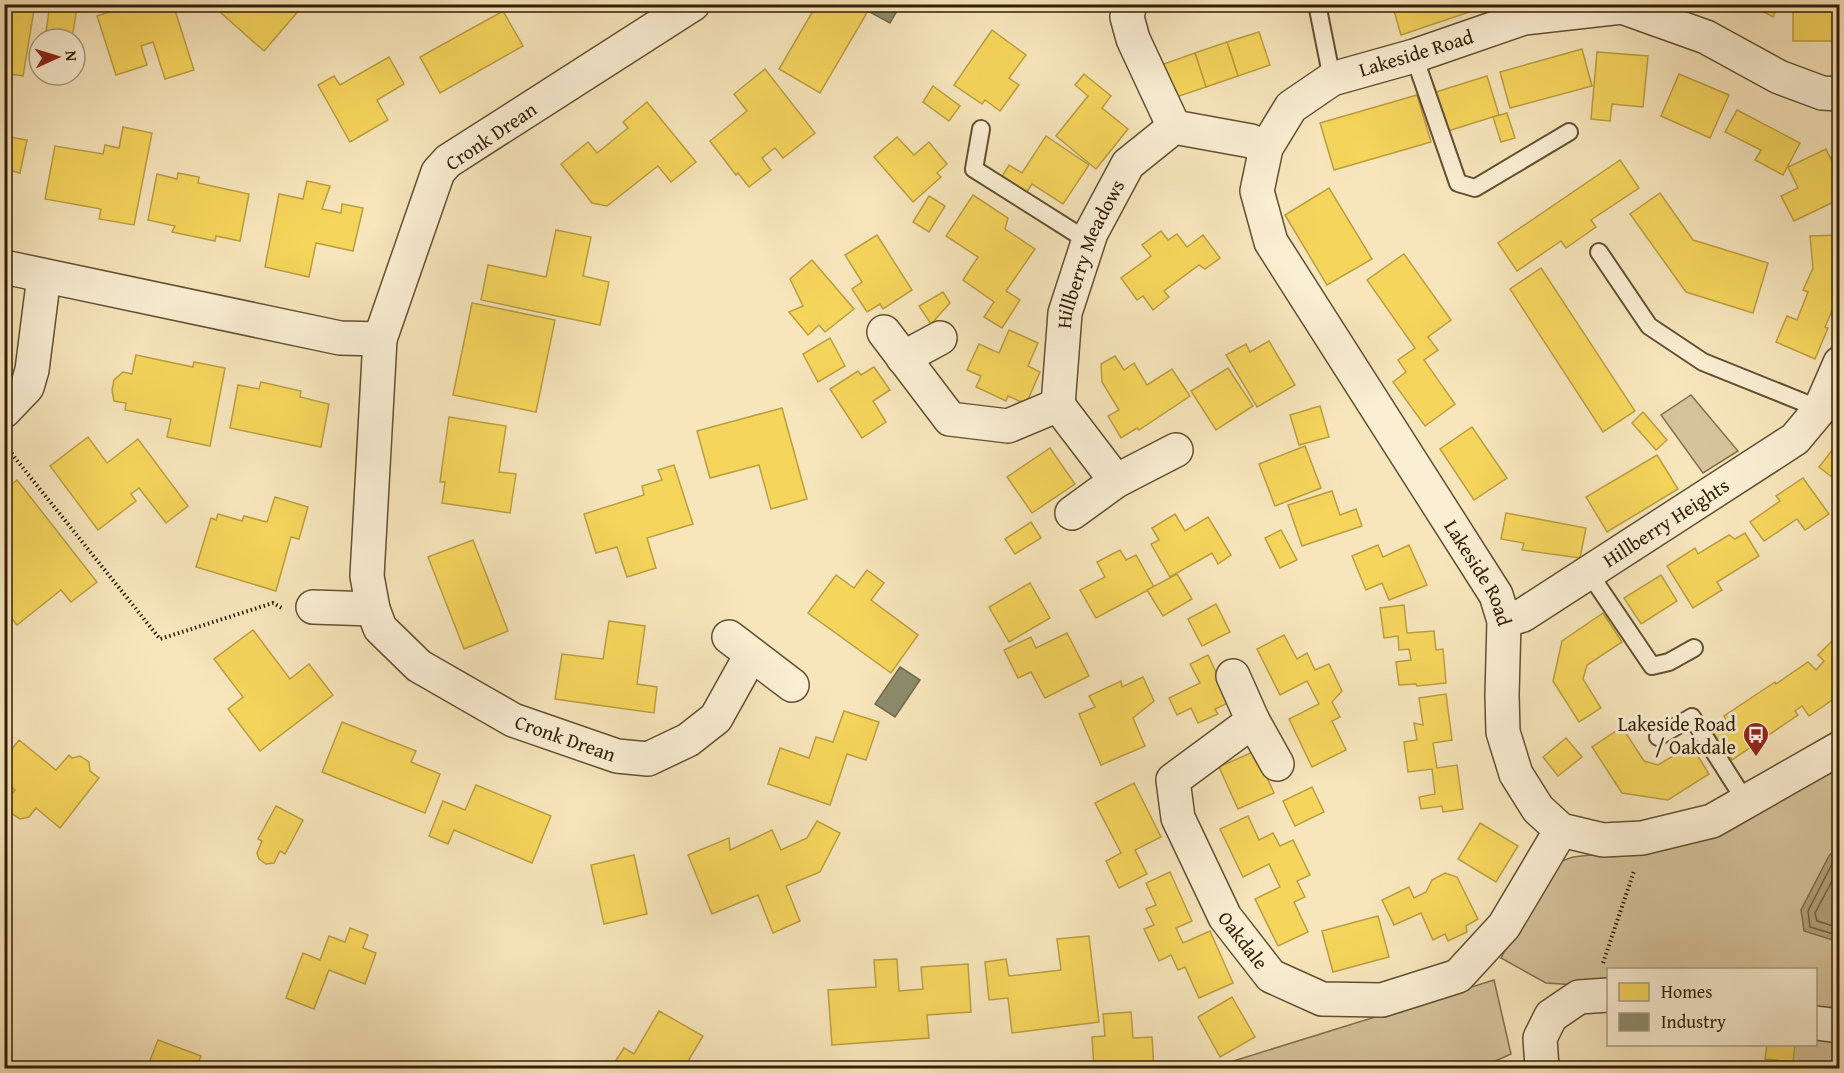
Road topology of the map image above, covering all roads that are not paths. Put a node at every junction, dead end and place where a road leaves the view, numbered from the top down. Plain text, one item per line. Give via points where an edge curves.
1 (693, 4) edge
2 (1130, 4) edge
3 (1317, 4) edge
4 (1622, 6) edge
5 (1414, 56) junction
6 (1332, 79) junction
7 (1839, 94) edge
8 (1174, 127) junction
9 (981, 129) dead end
10 (1569, 132) dead end
11 (1266, 148) junction
12 (1088, 241) junction
13 (1599, 252) dead end
14 (4, 267) edge
15 (44, 276) junction
16 (940, 338) dead end
17 (380, 339) junction
18 (1839, 363) edge
19 (1058, 405) junction
20 (1820, 409) junction
21 (4, 411) edge
22 (1176, 450) dead end
23 (1116, 481) junction
24 (1072, 513) dead end
25 (1589, 573) junction
26 (313, 607) road end
27 (373, 609) junction
28 (1504, 621) junction
29 (1694, 648) dead end
30 (1233, 676) dead end
31 (792, 685) dead end
32 (1253, 721) junction
33 (1658, 737) dead end
34 (1839, 748) edge
35 (1276, 764) dead end
36 (1746, 802) junction
37 (1561, 830) junction
38 (1601, 995) edge
39 (1817, 1023) edge
40 (1839, 1026) edge
41 (1542, 1068) edge

1 - 17 street, Cronk Drean via 448,161 438,172
2 - 8 street via 1127,17 1133,39
3 - 6 lane, Lakeside Road
4 - 5 street, Lakeside Road via 1524,18
4 - 7 street, Lakeside Road via 1706,37 1779,77 1822,93
5 - 6 street, Lakeside Road
5 - 10 lane via 1458,183 1475,188
6 - 11 street, Lakeside Road via 1291,108
8 - 11 street via 1251,141
8 - 12 street, Hillberry Meadows via 1128,164
9 - 12 lane via 974,169
11 - 28 street, Lakeside Road via 1257,191 1271,242 1496,595
12 - 19 street, Hillberry Meadows via 1065,313
13 - 20 lane via 1649,326 1703,362
14 - 15 street
15 - 17 street via 340,338
15 - 21 street via 27,387
16 - 19 street via 894,345 950,419 1008,426
17 - 27 street, Cronk Drean via 367,576
18 - 20 street, Hillberry Heights
19 - 23 street
20 - 25 street, Hillberry Heights via 1795,439
22 - 23 street
23 - 24 street
25 - 28 street, Hillberry Heights via 1523,615
25 - 29 lane via 1652,666 1669,662
26 - 27 street
27 - 31 street, Cronk Drean via 380,628 419,666 513,720 616,756 648,759 688,740 716,718 740,646
28 - 37 street, Lakeside Road via 1503,732 1516,774 1538,809
30 - 32 street
32 - 35 street
32 - 37 street, Oakdale via 1173,780 1178,818 1225,917 1271,976 1322,999 1382,1000 1458,976 1504,926
33 - 36 lane via 1692,717
34 - 36 street, Lakeside Road
36 - 37 street, Lakeside Road via 1712,821 1642,838 1603,840
38 - 41 street via 1579,997 1551,1016 1540,1038
39 - 40 street

